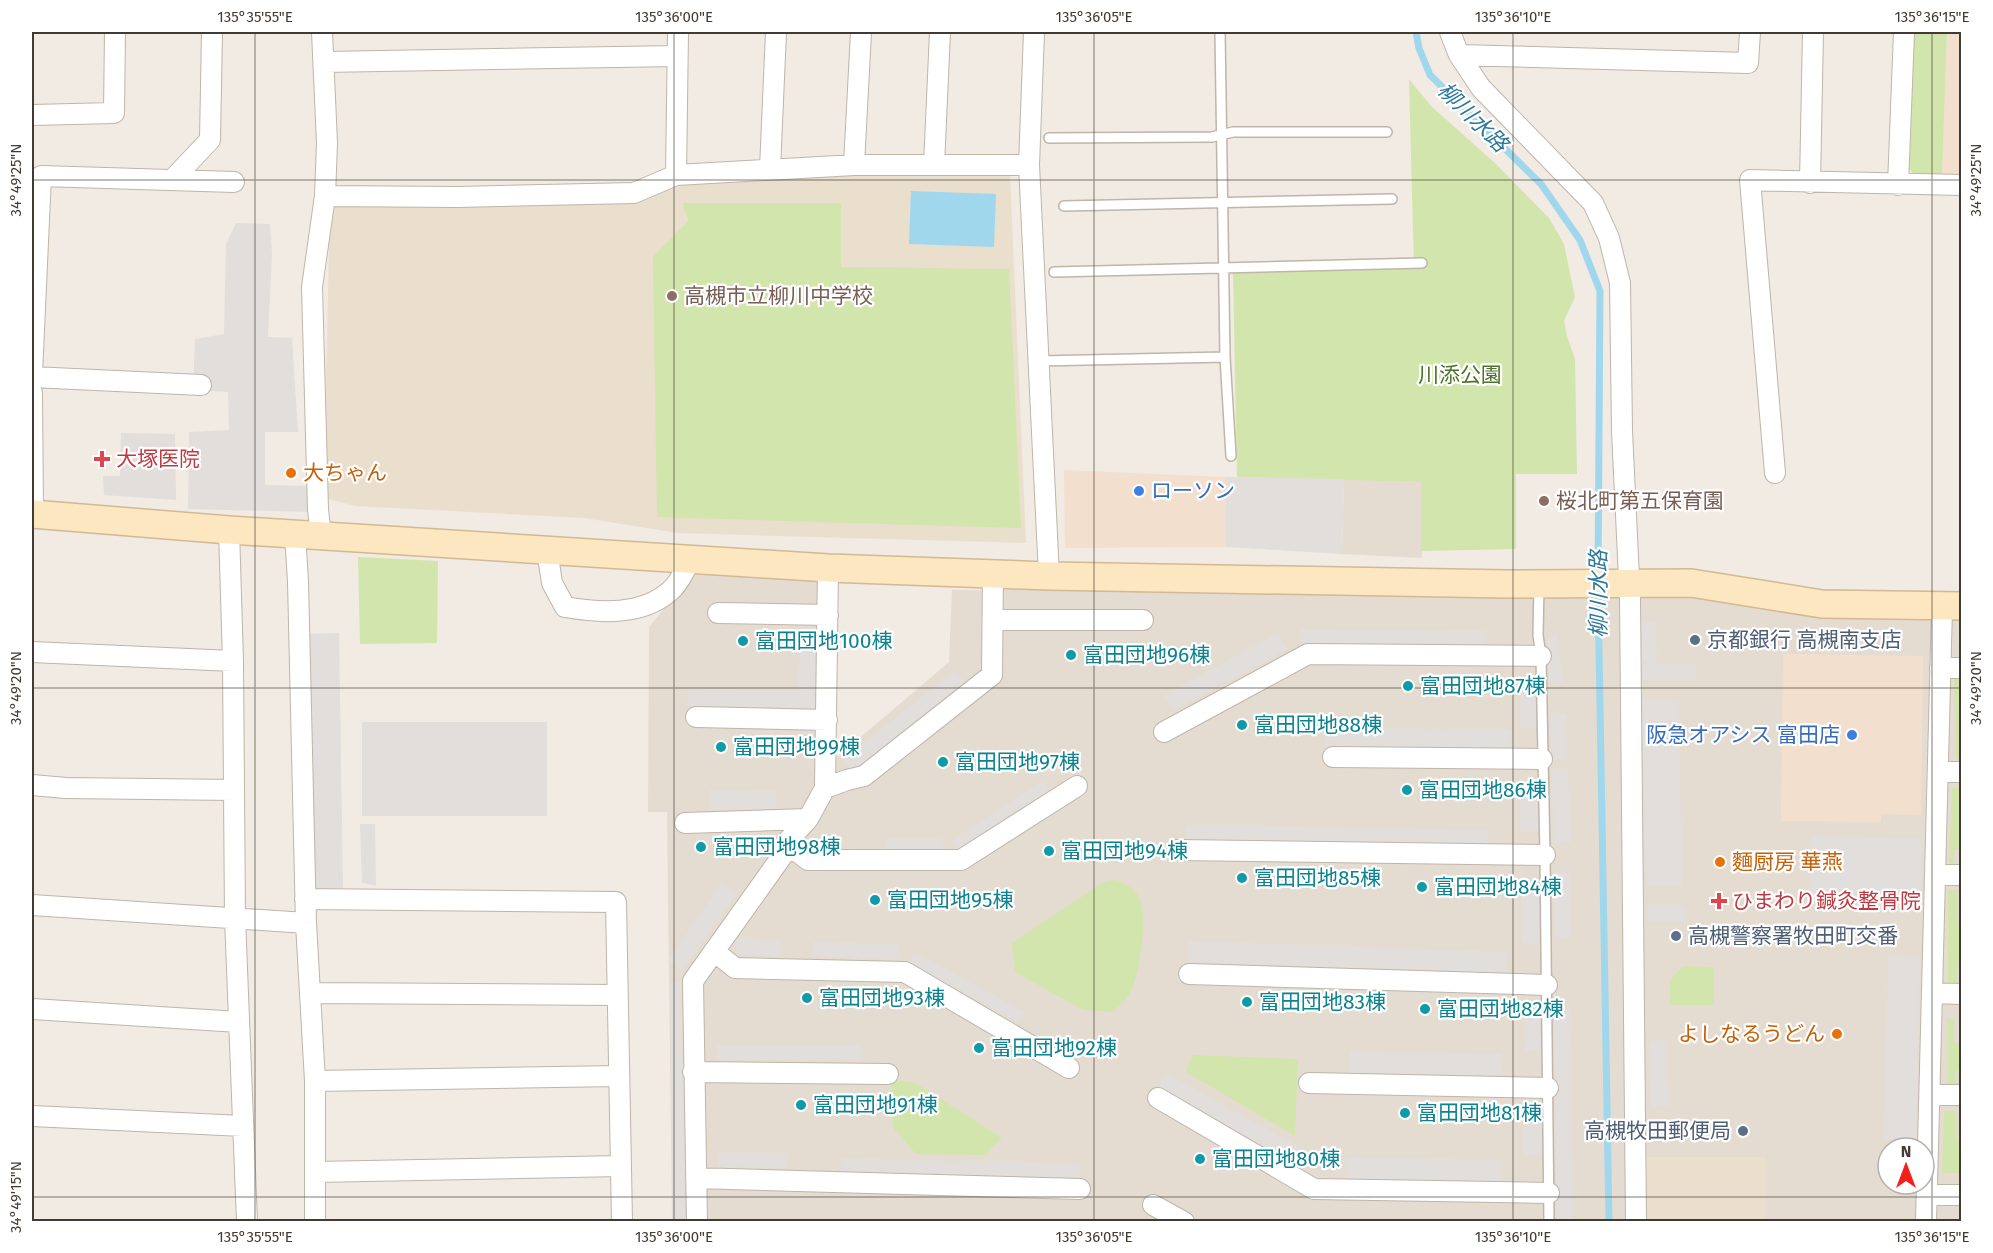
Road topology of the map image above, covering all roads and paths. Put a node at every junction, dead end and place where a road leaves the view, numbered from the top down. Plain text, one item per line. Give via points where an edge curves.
1 (115, 32) edge
2 (212, 32) edge
3 (322, 32) edge
4 (678, 32) edge
5 (776, 32) edge
6 (861, 32) edge
7 (940, 32) edge
8 (1034, 32) edge
9 (1220, 32) edge
10 (1450, 32) edge
11 (1749, 32) edge
12 (1813, 32) edge
13 (1904, 32) edge
14 (1459, 55) junction
15 (677, 56) junction
16 (324, 62) junction
17 (32, 115) edge
18 (1387, 132) dead end
19 (1222, 135) junction
20 (1049, 138) dead end
21 (854, 165) junction
22 (934, 165) junction
23 (1029, 165) junction
24 (770, 169) junction
25 (676, 174) junction
26 (172, 180) junction
27 (234, 182) dead end
28 (1810, 183) junction
29 (1898, 185) junction
30 (1962, 185) edge
31 (325, 196) junction
32 (1392, 199) dead end
33 (1223, 202) junction
34 (1064, 206) dead end
35 (1422, 263) dead end
36 (1224, 268) junction
37 (1054, 272) dead end
38 (1225, 357) junction
39 (1038, 361) junction
40 (32, 375) edge
41 (201, 385) dead end
42 (32, 393) edge
43 (1231, 456) dead end
44 (1775, 473) dead end
45 (32, 514) edge
46 (228, 530) junction
47 (308, 535) junction
48 (547, 550) junction
49 (691, 559) junction
50 (828, 568) junction
51 (993, 574) junction
52 (1049, 576) junction
53 (1625, 583) junction
54 (1539, 585) junction
55 (1952, 606) edge
56 (718, 613) dead end
57 (828, 615) junction
58 (993, 620) junction
59 (1143, 620) dead end
60 (32, 652) edge
61 (1541, 656) junction
62 (233, 661) junction
63 (1940, 668) junction
64 (1962, 668) edge
65 (696, 717) dead end
66 (827, 720) junction
67 (1164, 732) dead end
68 (1333, 757) dead end
69 (1542, 759) junction
70 (1938, 772) junction
71 (1962, 772) edge
72 (32, 785) edge
73 (1077, 786) dead end
74 (825, 788) junction
75 (234, 790) junction
76 (808, 819) junction
77 (685, 823) dead end
78 (786, 843) junction
79 (1177, 850) dead end
80 (1545, 855) junction
81 (1935, 875) junction
82 (1962, 875) edge
83 (306, 899) junction
84 (32, 905) edge
85 (236, 918) junction
86 (306, 923) junction
87 (714, 951) junction
88 (1189, 974) dead end
89 (1547, 985) junction
90 (310, 993) junction
91 (1932, 993) junction
92 (1962, 993) edge
93 (617, 995) junction
94 (32, 1010) edge
95 (239, 1022) junction
96 (1069, 1068) dead end
97 (693, 1072) junction
98 (888, 1074) dead end
99 (619, 1076) junction
100 (315, 1081) junction
101 (1309, 1083) dead end
102 (1548, 1088) junction
103 (1930, 1095) junction
104 (1962, 1095) edge
105 (1158, 1098) dead end
106 (32, 1116) edge
107 (243, 1126) junction
108 (1929, 1136) edge
109 (621, 1166) junction
110 (316, 1172) junction
111 (696, 1178) junction
112 (1080, 1189) dead end
113 (1549, 1193) junction
114 (1936, 1195) edge
115 (1962, 1195) edge
116 (1927, 1196) edge
117 (1153, 1205) dead end
118 (248, 1221) edge
119 (315, 1221) edge
120 (622, 1221) edge
121 (697, 1221) edge
122 (1184, 1221) edge
123 (1549, 1221) edge
124 (1636, 1221) edge
125 (1926, 1221) edge

1 - 17 street via 114,113
2 - 26 street via 210,140
3 - 16 street
4 - 15 street
5 - 24 street
6 - 21 street
7 - 22 street
8 - 23 street
9 - 19 lane
10 - 14 street
11 - 14 street via 1748,63
12 - 28 street
13 - 29 street
14 - 53 street via 1481,88 1593,203 1609,238 1620,283
15 - 16 street
15 - 25 street
16 - 31 street
18 - 19 lane
19 - 20 lane
19 - 33 lane
21 - 22 street
21 - 24 street
22 - 23 street
23 - 39 street
24 - 25 street
25 - 31 street via 634,193
26 - 27 street
26 - 40 street via 41,176
28 - 29 street
28 - 44 street via 1749,180
29 - 30 street
31 - 47 street via 312,286 318,510
32 - 33 lane
33 - 34 lane
33 - 36 lane
35 - 36 lane
36 - 37 lane
36 - 38 lane
38 - 39 lane
38 - 43 lane
39 - 52 street
40 - 41 street
42 - 45 street
45 - 46 street
46 - 47 street
46 - 62 street
47 - 48 street
47 - 83 street via 298,580
48 - 49 street
48 - 49 street via 552,583 566,607 585,610 622,611 647,605 671,591
49 - 50 street
50 - 51 street
50 - 57 street
51 - 52 street
51 - 58 street
52 - 54 street
53 - 54 street
53 - 55 street via 1691,583 1822,604
53 - 124 street
54 - 61 lane
55 - 63 street
56 - 57 street
57 - 66 street
58 - 59 street
58 - 74 street via 992,675 864,776
60 - 62 street
61 - 67 street via 1308,654
61 - 69 lane
62 - 75 street
63 - 64 street
63 - 70 street
65 - 66 street
66 - 74 street
68 - 69 street
69 - 80 lane
70 - 71 street
70 - 81 street
72 - 75 street
73 - 78 street via 961,860 808,860
74 - 76 street
75 - 85 street
76 - 77 street
76 - 78 street
78 - 87 street via 785,852
79 - 80 street
80 - 89 lane
81 - 82 street
81 - 91 street
83 - 86 street
83 - 93 street via 616,902
84 - 85 street
85 - 86 street
85 - 95 street
86 - 90 street
87 - 96 street via 735,968 905,972
87 - 97 street via 693,981
88 - 89 street
89 - 102 lane
90 - 93 street
90 - 100 street
91 - 92 street
91 - 103 street
93 - 99 street
94 - 95 street
95 - 107 street
97 - 98 street
97 - 111 street
99 - 100 street
99 - 109 street
100 - 110 street
101 - 102 street
102 - 113 lane
103 - 104 street
103 - 108 street
105 - 113 street via 1314,1189
106 - 107 street
107 - 118 street
109 - 110 street
109 - 120 street
110 - 119 street
111 - 112 street
111 - 121 street
113 - 123 lane
114 - 115 street
116 - 125 street
117 - 122 street

